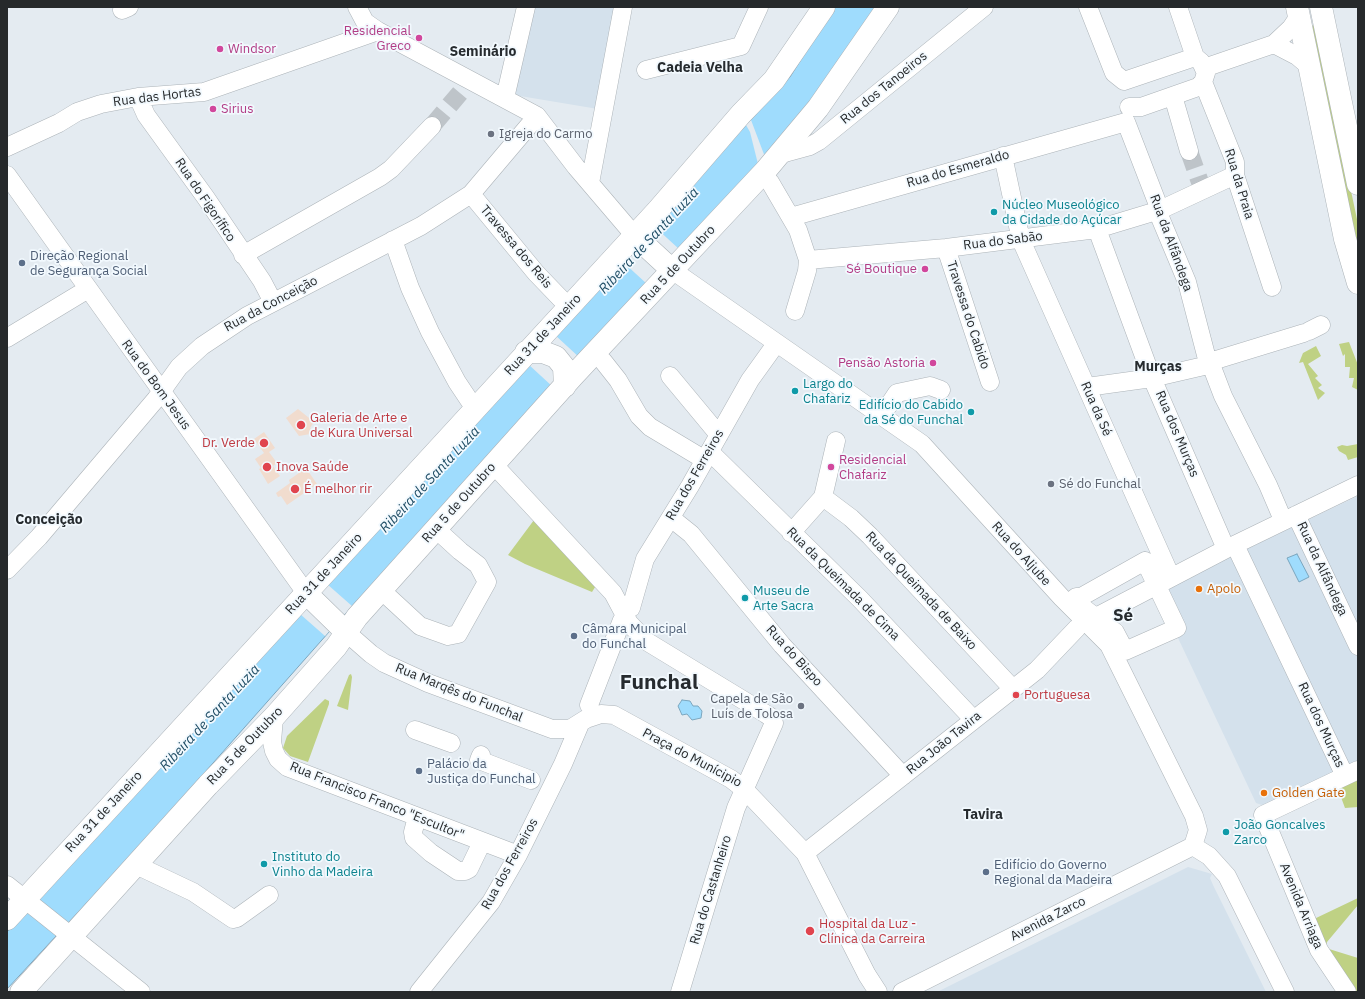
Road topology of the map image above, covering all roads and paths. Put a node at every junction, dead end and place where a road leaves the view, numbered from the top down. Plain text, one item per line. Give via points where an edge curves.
1 (357, 7) edge
2 (526, 7) edge
3 (623, 7) edge
4 (759, 7) edge
5 (824, 7) edge
6 (888, 7) edge
7 (984, 7) edge
8 (1088, 7) edge
9 (1178, 7) edge
10 (1322, 7) edge
11 (1298, 12) edge
12 (378, 31) junction
13 (1274, 44) junction
14 (1309, 66) junction
15 (1201, 69) junction
16 (646, 70) dead end
17 (1124, 81) junction
18 (1173, 96) junction
19 (138, 97) junction
20 (505, 98) junction
21 (1128, 114) junction
22 (537, 116) junction
23 (432, 126) tunnel mouth
24 (7, 147) edge
25 (1189, 151) tunnel mouth
26 (1059, 152) dead end
27 (777, 155) junction
28 (1003, 156) junction
29 (1235, 175) junction
30 (7, 176) edge
31 (770, 182) dead end
32 (590, 183) junction
33 (1358, 184) edge
34 (472, 194) junction
35 (1160, 210) junction
36 (791, 217) junction
37 (1097, 229) junction
38 (638, 239) junction
39 (393, 240) junction
40 (1021, 240) junction
41 (946, 248) junction
42 (243, 255) junction
43 (808, 260) junction
44 (669, 268) junction
45 (1358, 283) edge
46 (1272, 287) dead end
47 (88, 289) junction
48 (561, 300) dead end
49 (273, 302) junction
50 (794, 311) dead end
51 (1311, 330) dead end
52 (7, 338) edge
53 (773, 348) dead end
54 (533, 352) junction
55 (603, 360) dead end
56 (1207, 364) junction
57 (670, 376) dead end
58 (1152, 378) junction
59 (565, 380) junction
60 (990, 382) dead end
61 (1086, 387) junction
62 (941, 390) dead end
63 (161, 392) junction
64 (477, 408) junction
65 (872, 409) junction
66 (719, 435) junction
67 (836, 441) dead end
68 (707, 456) junction
69 (494, 465) junction
70 (1358, 485) edge
71 (823, 497) junction
72 (1289, 517) junction
73 (671, 518) junction
74 (436, 529) junction
75 (791, 533) junction
76 (1230, 547) junction
77 (7, 570) edge
78 (1115, 577) junction
79 (1163, 581) junction
80 (381, 590) junction
81 (309, 596) junction
82 (1127, 600) junction
83 (1096, 617) junction
84 (341, 628) junction
85 (1077, 628) dead end
86 (1358, 646) edge
87 (1014, 689) junction
88 (589, 705) dead end
89 (274, 717) junction
90 (973, 719) junction
91 (580, 724) junction
92 (424, 735) dead end
93 (451, 743) dead end
94 (481, 755) dead end
95 (1351, 773) edge
96 (903, 776) junction
97 (531, 780) dead end
98 (744, 788) junction
99 (417, 817) junction
100 (482, 842) junction
101 (1193, 846) junction
102 (805, 853) junction
103 (518, 855) junction
104 (136, 865) junction
105 (7, 885) edge
106 (269, 895) dead end
107 (24, 900) junction
108 (7, 919) edge
109 (73, 936) junction
110 (21, 992) edge
111 (141, 992) edge
112 (419, 992) edge
113 (680, 992) edge
114 (878, 992) edge
115 (902, 992) edge
116 (1285, 992) edge
117 (1347, 992) edge

1 - 12 street via 365,22
2 - 20 street
3 - 32 street via 617,74
4 - 16 street via 741,46
5 - 38 main road, Rua 31 de Janeiro via 774,80 658,210
6 - 27 main road, Rua 5 de Outubro via 818,108
7 - 27 street, Rua dos Tanoeiros via 818,141 810,146
8 - 17 street via 1114,72
9 - 15 street, Rua da Praia
10 - 33 main road
11 - 13 street via 1291,28
11 - 14 main road
12 - 19 street, Rua das Hortas via 204,92
12 - 20 street via 462,86
13 - 14 street
13 - 15 street
14 - 45 main road via 1345,239
15 - 17 street
15 - 18 street, Rua do Esmeraldo via 1198,87
15 - 29 street, Rua da Praia via 1235,162
17 - 21 street, Rua da Alfândega
18 - 21 street, Rua do Esmeraldo
18 - 25 street
19 - 24 street, Rua das Hortas via 101,104 77,112
19 - 42 street, Rua do Figorífico via 146,115 206,198
20 - 22 street
21 - 26 street via 1113,136
21 - 28 street, Rua do Esmeraldo
21 - 35 street, Rua da Alfândega
22 - 32 street
22 - 34 street, Rua da Conceição
23 - 42 street via 380,177
27 - 44 main road, Rua 5 de Outubro via 761,176
28 - 36 street, Rua do Esmeraldo
28 - 40 street, Rua da Sé
29 - 35 street, Rua do Sabão via 1202,187
29 - 46 street, Rua da Praia
30 - 47 street, Rua do Bom Jesus
31 - 36 street
32 - 38 street
34 - 39 street, Rua da Conceição
34 - 48 street, Travessa dos Reis
35 - 37 street, Rua do Sabão
35 - 56 street, Rua da Alfândega via 1159,215 1187,282
36 - 43 street
37 - 40 street, Rua do Sabão
37 - 58 street, Rua dos Murças
38 - 44 main road
38 - 54 main road, Rua 31 de Janeiro
39 - 49 street, Rua da Conceição
39 - 64 street via 410,288 430,332 457,382
40 - 41 street, Rua do Sabão
40 - 61 street, Rua da Sé
41 - 43 street, Rua do Sabão
41 - 60 street, Travessa do Cabido
42 - 49 street, Rua do Figorífico via 262,281
43 - 50 street
44 - 59 main road, Rua 5 de Outubro
44 - 65 street, Rua do Aljube
47 - 52 street
47 - 63 street, Rua do Bom Jesus
49 - 63 street, Rua da Conceição via 246,316 202,346 179,367
51 - 56 street
53 - 66 street, Rua dos Ferreiros via 750,380
54 - 59 main road via 556,357 564,367
54 - 64 main road, Rua 31 de Janeiro
55 - 68 street, Rua da Queimada de Cima via 639,416 650,427
56 - 58 street
56 - 72 street, Rua da Alfândega via 1268,485
57 - 66 street
58 - 61 street
58 - 76 street, Rua dos Murças
59 - 69 main road, Rua 5 de Outubro
61 - 79 street, Rua da Sé
62 - 65 street via 930,386 897,394 889,405
63 - 77 street, Rua da Conceição via 39,537
63 - 81 street, Rua do Bom Jesus
64 - 81 main road, Rua 31 de Janeiro
65 - 101 street, Rua do Aljube via 922,444 1062,598 1109,645 1194,816 1198,830
66 - 68 street, Rua dos Ferreiros
67 - 71 street
68 - 73 street, Rua dos Ferreiros
68 - 75 street, Rua da Queimada de Cima
69 - 74 main road, Rua 5 de Outubro
69 - 98 street, Praça do Munícipio via 613,593 629,623 646,641 772,718 773,727
70 - 72 street
71 - 75 street
71 - 87 street, Rua da Queimada de Baixo via 870,536
72 - 76 street
72 - 86 street, Rua da Alfândega
73 - 88 street, Rua dos Ferreiros via 645,559
73 - 96 street, Rua do Bispo via 691,534 782,645
74 - 80 main road, Rua 5 de Outubro
74 - 80 street via 478,565 488,582 458,634 448,636 420,626
75 - 90 street, Rua da Queimada de Cima via 860,599
76 - 79 street
76 - 95 street, Rua dos Murças
78 - 79 street via 1145,561
78 - 82 street
78 - 83 street via 1081,597 1076,596 1073,600
79 - 82 street
79 - 83 street via 1177,628 1125,651 1115,632
80 - 84 main road, Rua 5 de Outubro via 357,617
81 - 84 main road
81 - 107 main road, Rua 31 de Janeiro
82 - 83 street
84 - 89 main road, Rua 5 de Outubro
84 - 91 street, Rua Marqês do Funchal via 384,663 428,683 552,729 570,729
85 - 87 street, Rua João Tavira via 1037,670
87 - 90 street, Rua João Tavira
89 - 99 street, Rua Francisco Franco "Escultor" via 274,751 278,759 288,767
89 - 104 main road, Rua 5 de Outubro
90 - 96 street, Rua João Tavira
91 - 98 street, Praça do Munícipio via 601,714 614,716
91 - 103 street, Rua dos Ferreiros
92 - 93 street
94 - 97 street via 479,760
95 - 117 street, Avenida Arriaga via 1263,815 1319,950
96 - 102 street, Rua João Tavira
98 - 102 street
98 - 113 street, Rua do Castanheiro
99 - 100 street, Rua Francisco Franco "Escultor"
99 - 100 street via 412,832 414,838 458,871 465,872 469,869
100 - 103 street, Rua Francisco Franco "Escultor"
101 - 115 street, Avenida Zarco
101 - 116 street via 1209,856 1227,876
102 - 114 street
103 - 112 street, Rua dos Ferreiros via 492,902
104 - 106 street via 193,892 234,919
104 - 109 main road, Rua 5 de Outubro
105 - 107 street
107 - 108 main road, Rua 31 de Janeiro
107 - 109 street
109 - 110 main road, Rua 5 de Outubro
109 - 111 street

